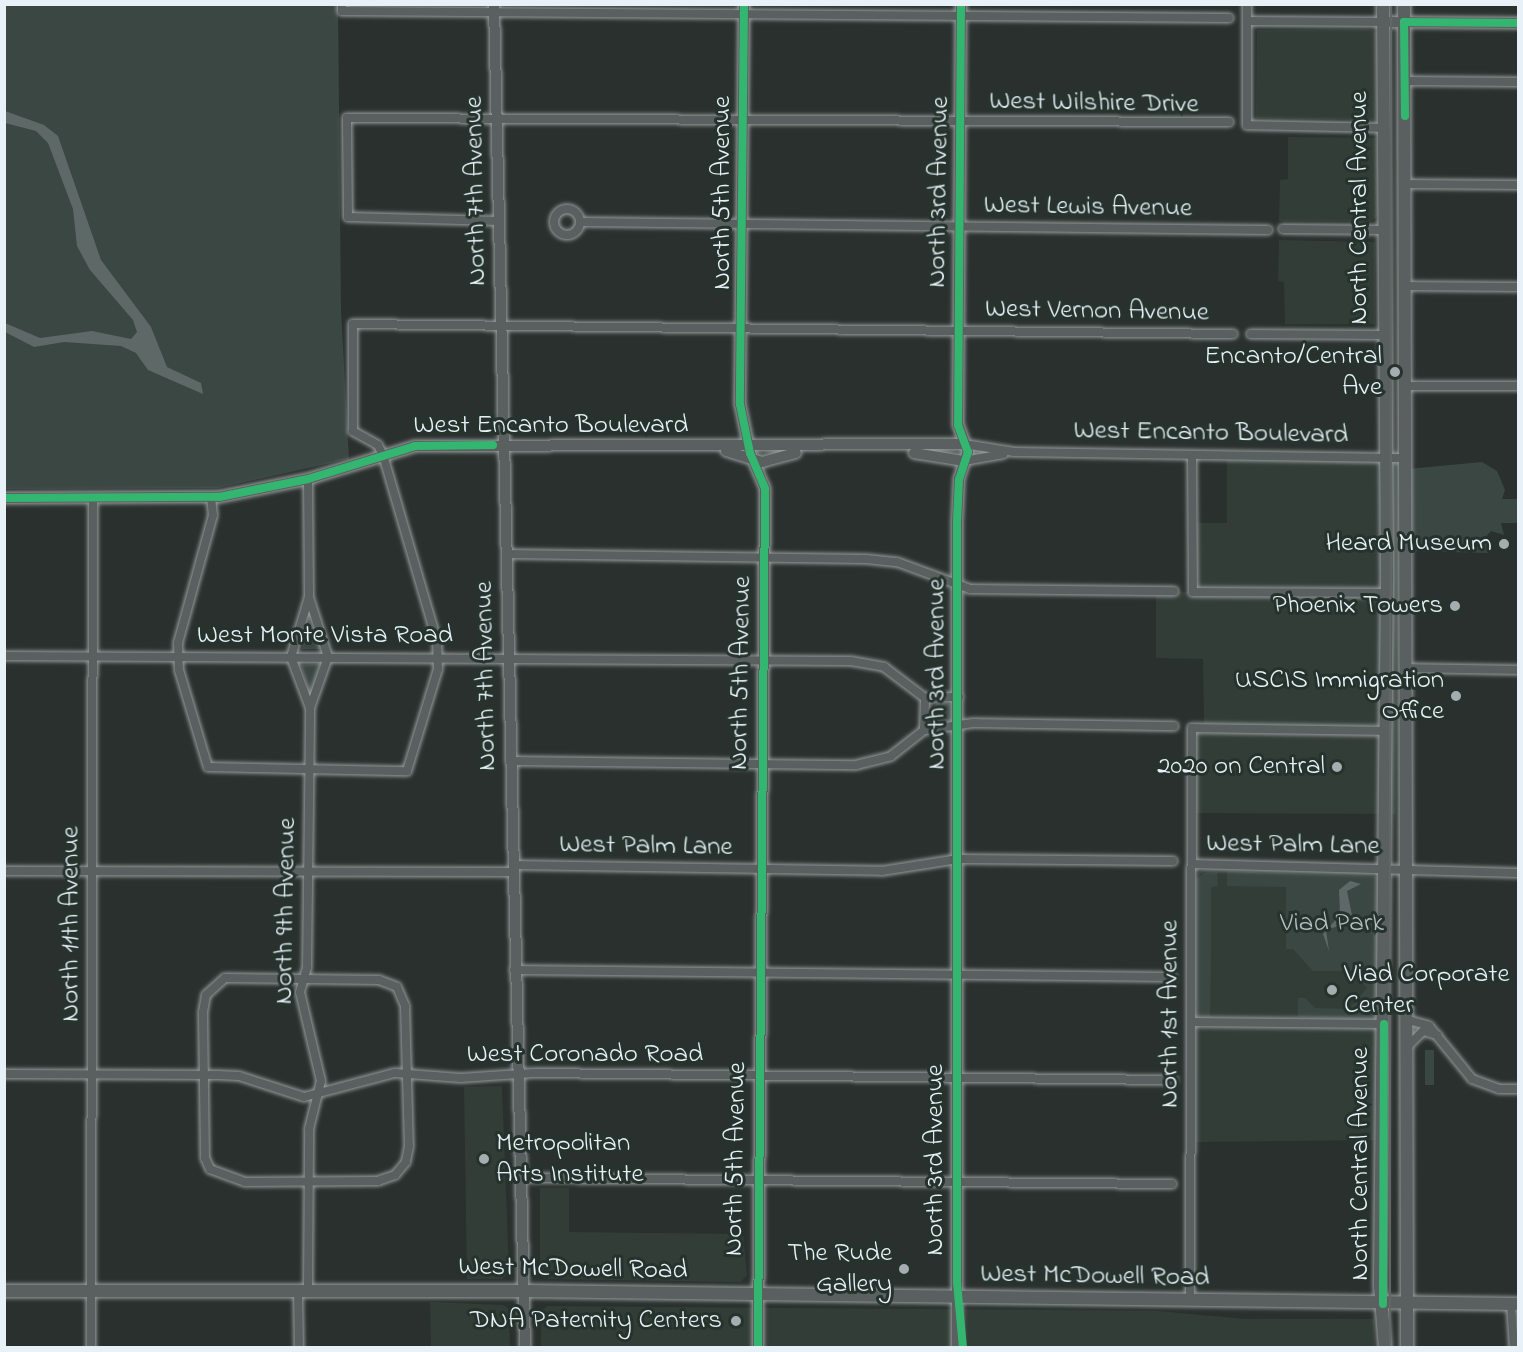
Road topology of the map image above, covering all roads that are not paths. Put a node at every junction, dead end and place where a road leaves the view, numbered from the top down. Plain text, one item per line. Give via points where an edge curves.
1 (961, 4) edge
2 (1247, 4) edge
3 (1383, 4) edge
4 (1404, 4) edge
5 (342, 8) edge
6 (494, 9) edge
7 (744, 10) edge
8 (961, 18) junction
9 (1229, 18) dead end
10 (1249, 21) junction
11 (1394, 21) junction
12 (1518, 22) edge
13 (1405, 81) junction
14 (1518, 82) edge
15 (497, 117) junction
16 (744, 120) junction
17 (1229, 122) dead end
18 (961, 123) junction
19 (1385, 128) junction
20 (1405, 184) junction
21 (1518, 185) edge
22 (499, 221) junction
23 (583, 222) dead end
24 (744, 224) junction
25 (960, 227) junction
26 (1283, 229) dead end
27 (1268, 230) dead end
28 (1385, 230) junction
29 (1405, 286) junction
30 (1518, 287) edge
31 (501, 325) junction
32 (743, 328) junction
33 (958, 330) junction
34 (1233, 334) dead end
35 (1251, 334) dead end
36 (1383, 335) junction
37 (1406, 386) junction
38 (1518, 386) edge
39 (744, 421) junction
40 (964, 444) junction
41 (730, 445) junction
42 (751, 445) junction
43 (504, 446) junction
44 (708, 447) junction
45 (1014, 452) junction
46 (383, 455) junction
47 (1192, 455) junction
48 (1384, 458) junction
49 (1407, 458) junction
50 (753, 459) junction
51 (964, 461) junction
52 (308, 479) junction
53 (4, 498) edge
54 (211, 498) junction
55 (93, 500) junction
56 (506, 554) junction
57 (764, 558) junction
58 (958, 584) junction
59 (1174, 591) dead end
60 (1387, 593) junction
61 (309, 597) junction
62 (4, 656) edge
63 (92, 656) junction
64 (178, 657) junction
65 (291, 657) junction
66 (328, 657) junction
67 (438, 657) junction
68 (508, 657) junction
69 (761, 661) junction
70 (1404, 668) junction
71 (1518, 670) edge
72 (959, 697) junction
73 (925, 698) junction
74 (310, 708) junction
75 (1174, 726) dead end
76 (960, 727) junction
77 (924, 730) junction
78 (1386, 731) junction
79 (510, 761) junction
80 (760, 764) junction
81 (310, 772) junction
82 (958, 859) junction
83 (1173, 861) dead end
84 (1192, 864) junction
85 (759, 868) junction
86 (513, 869) junction
87 (1394, 869) junction
88 (4, 871) edge
89 (92, 871) junction
90 (308, 872) junction
91 (1518, 873) edge
92 (1383, 941) junction
93 (514, 970) junction
94 (759, 972) junction
95 (958, 975) junction
96 (1173, 977) dead end
97 (305, 979) junction
98 (1403, 1019) junction
99 (1191, 1022) junction
100 (1383, 1024) junction
101 (1437, 1035) junction
102 (1403, 1064) junction
103 (4, 1074) edge
104 (408, 1074) junction
105 (517, 1075) junction
106 (203, 1076) junction
107 (759, 1076) junction
108 (92, 1077) junction
109 (957, 1079) junction
110 (1173, 1080) dead end
111 (1518, 1089) edge
112 (319, 1097) junction
113 (522, 1178) junction
114 (307, 1179) junction
115 (758, 1180) junction
116 (957, 1183) junction
117 (1172, 1184) dead end
118 (4, 1291) edge
119 (92, 1291) junction
120 (303, 1291) junction
121 (525, 1291) junction
122 (757, 1296) junction
123 (957, 1298) junction
124 (1190, 1300) junction
125 (1394, 1304) junction
126 (1515, 1304) edge
127 (92, 1347) edge
128 (299, 1347) edge
129 (525, 1347) edge
130 (758, 1347) edge
131 (957, 1347) edge
132 (1385, 1347) edge
133 (1407, 1347) edge
134 (1514, 1347) edge

1 - 8 street, North 3rd Avenue
2 - 10 street
3 - 11 main road, North Central Avenue
4 - 11 main road, North Central Avenue
5 - 6 street
6 - 7 street
6 - 15 street, North 7th Avenue
7 - 8 street
7 - 16 street, North 5th Avenue
8 - 9 street
8 - 18 street, North 3rd Avenue
10 - 11 street
10 - 19 street via 1247,125
11 - 12 street
11 - 13 main road, North Central Avenue
11 - 19 main road, North Central Avenue
13 - 14 street
13 - 20 main road, North Central Avenue
15 - 16 street, West Wilshire Drive
15 - 22 street, North 7th Avenue
15 - 22 street, West Wilshire Drive via 347,118 348,217
16 - 18 street, West Wilshire Drive
16 - 24 street, North 5th Avenue
17 - 18 street, West Wilshire Drive
18 - 25 street, North 3rd Avenue
19 - 28 main road, North Central Avenue
20 - 21 street
20 - 29 main road, North Central Avenue
22 - 31 street, North 7th Avenue
23 - 24 street, West Lewis Avenue
24 - 25 street, West Lewis Avenue
24 - 32 street, North 5th Avenue
25 - 27 street, West Lewis Avenue
25 - 33 street, North 3rd Avenue
26 - 28 street
28 - 36 main road, North Central Avenue
29 - 30 street
29 - 37 main road, North Central Avenue
31 - 32 street, West Vernon Avenue
31 - 43 street, North 7th Avenue
31 - 46 street, West Vernon Avenue via 355,324 350,328 352,429 380,446
32 - 33 street, West Vernon Avenue
32 - 39 street, North 5th Avenue via 740,404
33 - 34 street, West Vernon Avenue
33 - 40 street, North 3rd Avenue via 958,425
35 - 36 street
36 - 48 main road, North Central Avenue
37 - 38 street
37 - 49 main road, North Central Avenue
39 - 41 street via 741,436
39 - 42 street, North 5th Avenue
40 - 42 street, West Encanto Boulevard
40 - 45 street, West Encanto Boulevard
40 - 51 street, North 3rd Avenue via 968,452
41 - 42 street, West Encanto Boulevard
41 - 44 street, West Encanto Boulevard
42 - 50 street, North 5th Avenue
43 - 44 street, West Encanto Boulevard
43 - 46 street, West Encanto Boulevard via 416,446
43 - 56 street, North 7th Avenue
44 - 50 street, West Encanto Boulevard
45 - 47 street, West Encanto Boulevard
45 - 51 street, West Encanto Boulevard
46 - 52 street, West Encanto Boulevard
46 - 67 street
47 - 48 street, West Encanto Boulevard
47 - 60 street via 1193,592
48 - 49 street, West Encanto Boulevard
48 - 60 main road, North Central Avenue
49 - 70 main road, North Central Avenue
50 - 51 street, West Encanto Boulevard via 765,461 784,453 923,453
50 - 57 street, North 5th Avenue via 765,484
51 - 58 street, North 3rd Avenue via 958,487
52 - 54 street, West Encanto Boulevard
52 - 61 street
53 - 55 street, West Encanto Boulevard
54 - 55 street, West Encanto Boulevard
54 - 64 street via 213,515
55 - 63 street, North 11th Avenue
56 - 57 street
56 - 68 street, North 7th Avenue
57 - 58 street via 897,561
57 - 69 street, North 5th Avenue
58 - 59 street via 970,589
58 - 72 street, North 3rd Avenue
60 - 78 main road, North Central Avenue
61 - 65 street
61 - 66 street
62 - 63 street, West Monte Vista Road
63 - 64 street, West Monte Vista Road
63 - 89 street, North 11th Avenue
64 - 65 street, West Monte Vista Road
64 - 81 street via 208,767
65 - 66 street, West Monte Vista Road
65 - 74 street, North 9th Avenue
66 - 67 street, West Monte Vista Road
66 - 74 street, North 9th Avenue
67 - 68 street, West Monte Vista Road
67 - 81 street via 407,771
68 - 69 street, West Monte Vista Road
68 - 79 street, North 7th Avenue
69 - 73 street, West Monte Vista Road via 867,663 903,678
69 - 80 street, North 5th Avenue
70 - 71 street
70 - 87 main road, North Central Avenue
72 - 73 street
72 - 76 street, North 3rd Avenue
73 - 77 street
74 - 81 street, North 9th Avenue
75 - 76 street via 974,723
76 - 77 street
76 - 82 street, North 3rd Avenue
77 - 80 street via 906,747 874,762
78 - 84 street, North 1st Avenue via 1192,728
78 - 87 main road, North Central Avenue
79 - 80 street
79 - 86 street, North 7th Avenue
80 - 85 street, North 5th Avenue
81 - 90 street, North 9th Avenue
82 - 83 street, West Palm Lane
82 - 85 street, West Palm Lane via 893,870
82 - 95 street, North 3rd Avenue
84 - 87 street, West Palm Lane
84 - 99 street, North 1st Avenue
85 - 86 street, West Palm Lane
85 - 94 street, North 5th Avenue
86 - 90 street, West Palm Lane
86 - 93 street, North 7th Avenue
87 - 91 street, West Palm Lane
87 - 92 main road, North Central Avenue
87 - 98 main road, North Central Avenue
88 - 89 street, West Palm Lane
89 - 90 street, West Palm Lane
89 - 108 street, North 11th Avenue
90 - 97 street, North 9th Avenue
92 - 98 main road via 1388,1004 1397,1018
92 - 100 main road, North Central Avenue
93 - 94 street
93 - 105 street, North 7th Avenue
94 - 95 street
94 - 107 street, North 5th Avenue
95 - 96 street
95 - 109 street, North 3rd Avenue
97 - 104 street via 379,980 397,987 405,1006
97 - 106 street via 225,978 215,984 206,995 203,1011
97 - 112 street, North 9th Avenue via 302,1004 319,1066
98 - 101 street via 1423,1022
98 - 102 main road, North Central Avenue
99 - 100 street
99 - 124 street, North 1st Avenue
100 - 125 main road, North Central Avenue
101 - 102 street via 1416,1034
101 - 111 street via 1472,1079 1499,1089
102 - 125 main road, North Central Avenue
103 - 108 street, West Coronado Road
104 - 105 street, West Coronado Road
104 - 112 street, West Coronado Road via 376,1077
104 - 114 street via 409,1154 401,1169 387,1180
105 - 107 street, West Coronado Road
105 - 113 street, North 7th Avenue
106 - 108 street, West Coronado Road
106 - 112 street, West Coronado Road via 239,1076 304,1097
106 - 114 street via 205,1158 210,1169 245,1182
107 - 109 street, West Coronado Road
107 - 115 street, North 5th Avenue
108 - 119 street, North 11th Avenue
109 - 110 street, West Coronado Road
109 - 116 street, North 3rd Avenue
112 - 114 street, North 9th Avenue via 309,1129
113 - 115 street
113 - 121 street, North 7th Avenue
114 - 120 street, North 9th Avenue
115 - 116 street
115 - 122 street, North 5th Avenue
116 - 117 street
116 - 123 street, North 3rd Avenue
118 - 119 main road, West McDowell Road
119 - 120 main road, West McDowell Road
119 - 127 street, North 11th Avenue
120 - 121 main road, West McDowell Road
120 - 128 street, North 9th Avenue
121 - 122 main road, West McDowell Road
121 - 129 street, North 7th Avenue
122 - 123 main road, West McDowell Road
122 - 130 street, North 5th Avenue
123 - 124 main road, West McDowell Road
123 - 131 street, North 3rd Avenue
124 - 125 main road, West McDowell Road
125 - 126 main road, West McDowell Road
125 - 132 main road, North Central Avenue
125 - 133 main road, North Central Avenue
126 - 134 street

